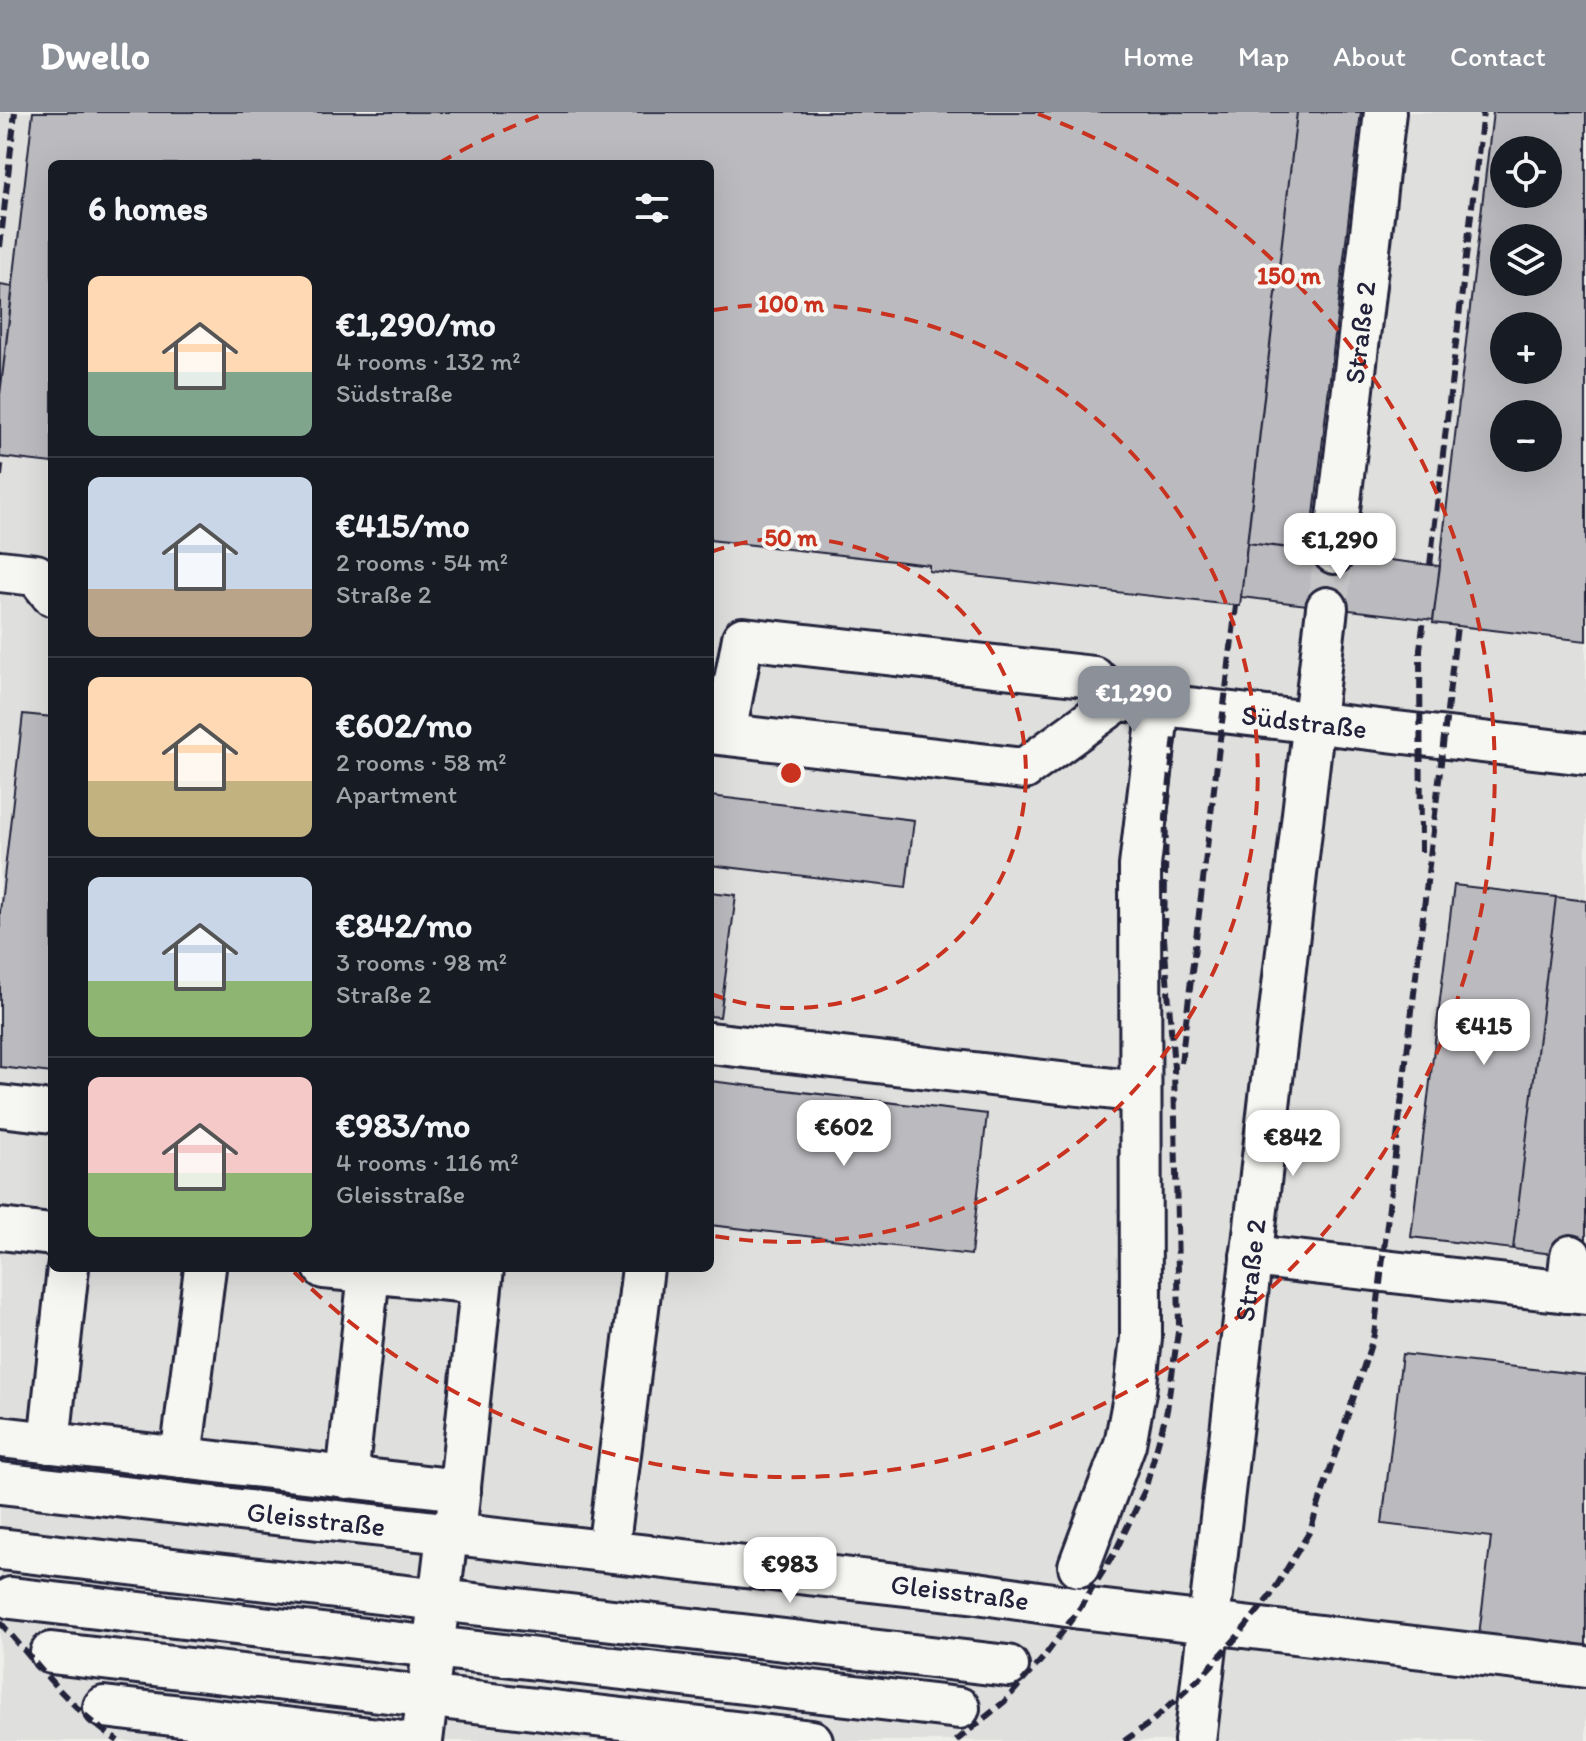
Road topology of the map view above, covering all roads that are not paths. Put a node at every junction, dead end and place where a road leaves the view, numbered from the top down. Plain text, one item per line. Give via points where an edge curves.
1 (1385, 112) edge
2 (1334, 553) tunnel mouth
3 (0, 571) edge
4 (48, 590) edge
5 (1327, 608) tunnel mouth
6 (1119, 700) junction
7 (1159, 705) junction
8 (1314, 722) junction
9 (718, 734) edge
10 (1586, 754) edge
11 (714, 1043) edge
12 (1140, 1092) junction
13 (0, 1106) edge
14 (48, 1112) edge
15 (0, 1229) edge
16 (48, 1235) edge
17 (1251, 1256) junction
18 (68, 1272) edge
19 (204, 1272) edge
20 (360, 1272) edge
21 (643, 1272) edge
22 (369, 1273) junction
23 (482, 1276) edge
24 (1575, 1281) edge
25 (0, 1437) edge
26 (49, 1443) junction
27 (181, 1458) junction
28 (347, 1478) junction
29 (0, 1483) edge
30 (460, 1490) junction
31 (450, 1535) junction
32 (0, 1549) edge
33 (608, 1551) junction
34 (1079, 1566) dead end
35 (11, 1598) dead end
36 (439, 1600) junction
37 (1208, 1623) junction
38 (433, 1647) junction
39 (51, 1653) dead end
40 (1008, 1666) dead end
41 (1586, 1667) edge
42 (427, 1696) junction
43 (104, 1707) dead end
44 (959, 1708) dead end
45 (396, 1741) edge
46 (422, 1741) edge
47 (812, 1741) edge
48 (1195, 1741) edge

1 - 2 street, Straße 2
3 - 4 street via 36,575
5 - 8 street, Straße 2
6 - 7 street, Südstraße
6 - 9 street via 1024,769
6 - 9 street via 1093,677 743,638
7 - 8 street, Südstraße
7 - 12 street via 1140,866
8 - 10 street, Südstraße
8 - 17 street, Straße 2
11 - 12 street
12 - 34 street via 1141,1338 1135,1392 1125,1444
13 - 14 street
15 - 16 street
17 - 24 street
17 - 37 street, Straße 2
18 - 26 street
19 - 27 street
20 - 22 street
21 - 33 street
22 - 23 street
22 - 28 street
23 - 30 street
25 - 26 street
26 - 27 street
27 - 28 street
28 - 30 street
29 - 31 street, Gleisstraße
30 - 31 street
31 - 33 street, Gleisstraße
31 - 36 street
32 - 36 street
33 - 37 street, Gleisstraße
35 - 38 street
36 - 38 street
36 - 40 street
37 - 41 street, Gleisstraße
37 - 48 street, Straße 2
38 - 42 street
38 - 44 street
39 - 42 street
42 - 46 street
42 - 47 street
43 - 45 street

